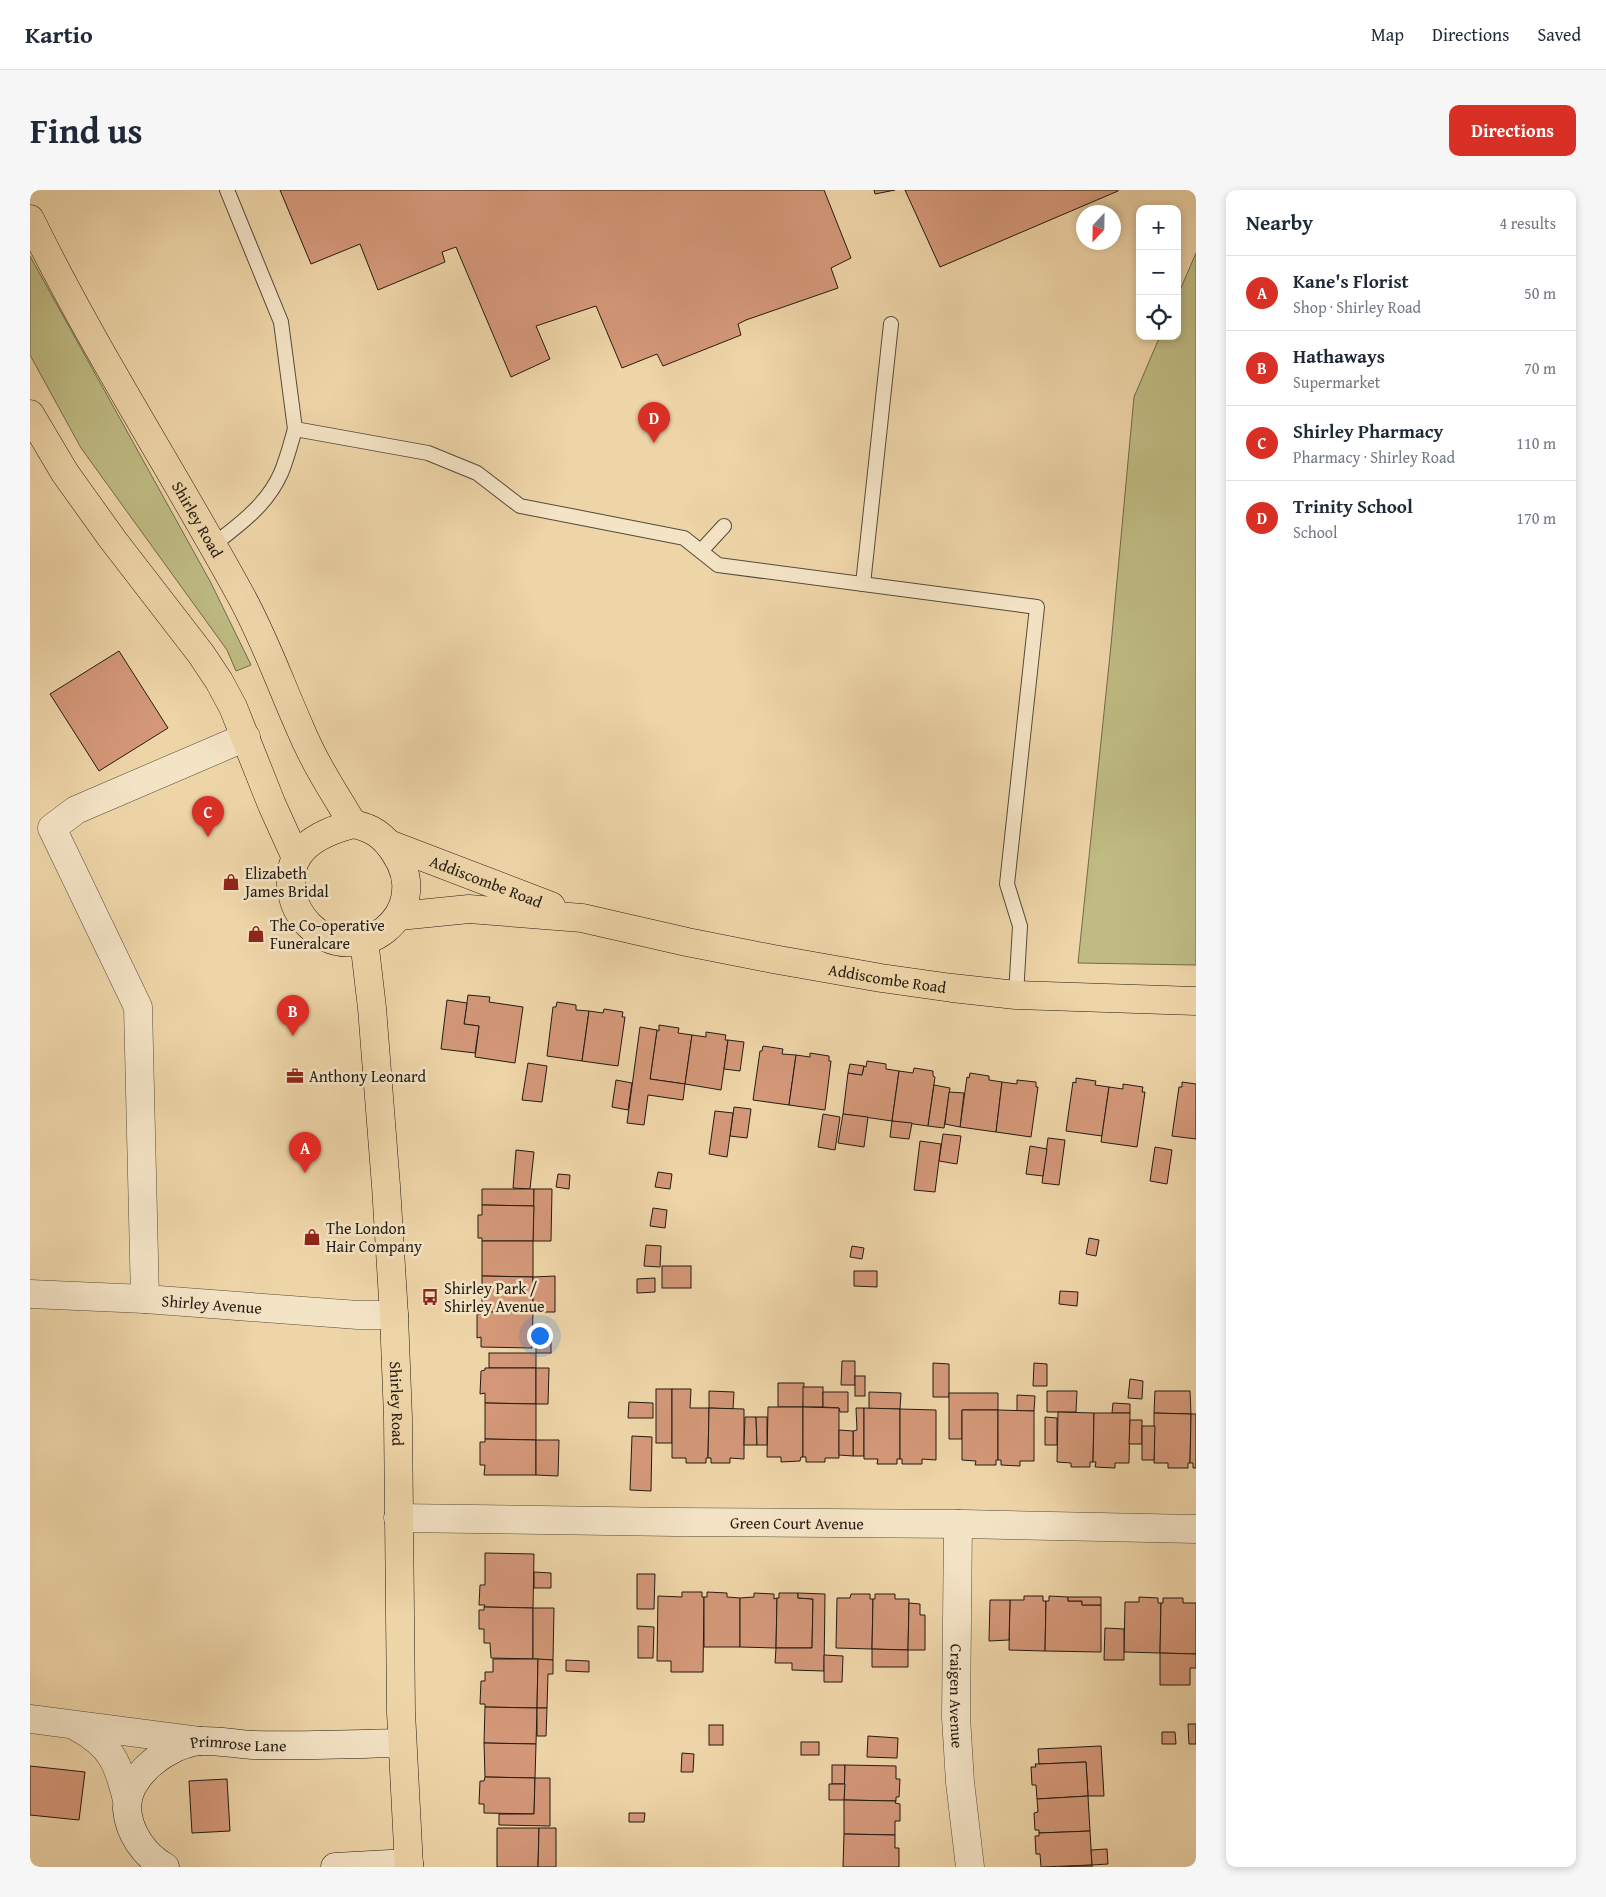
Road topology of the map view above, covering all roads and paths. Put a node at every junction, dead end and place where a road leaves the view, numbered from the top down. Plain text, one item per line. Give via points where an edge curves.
1 (227, 190) edge
2 (30, 219) edge
3 (892, 324) dead end
4 (30, 414) edge
5 (295, 429) junction
6 (724, 526) dead end
7 (213, 545) junction
8 (701, 551) junction
9 (863, 584) junction
10 (246, 737) junction
11 (353, 824) junction
12 (389, 844) junction
13 (296, 858) junction
14 (399, 916) junction
15 (582, 918) junction
16 (364, 940) junction
17 (1016, 995) junction
18 (1196, 1001) edge
19 (30, 1294) edge
20 (145, 1299) junction
21 (394, 1315) junction
22 (398, 1518) junction
23 (958, 1524) junction
24 (1196, 1530) edge
25 (30, 1719) edge
26 (75, 1726) junction
27 (199, 1741) junction
28 (402, 1743) junction
29 (127, 1800) junction
30 (409, 1865) edge
31 (165, 1867) edge
32 (335, 1867) edge
33 (970, 1867) edge

1 - 5 lane via 281,322
2 - 7 main road, Shirley Road via 115,379
3 - 9 lane
4 - 10 main road via 71,481 113,540 201,654 228,698
5 - 7 lane via 281,473 266,498 249,517
5 - 8 lane via 428,453 477,473 520,506 684,538
6 - 8 lane
7 - 11 main road, Shirley Road via 264,639 313,756
8 - 9 lane via 718,565
9 - 17 lane via 1037,608 1007,884 1020,926
10 - 13 main road
10 - 20 street via 76,810 52,828 138,1007
11 - 12 main road via 366,826
11 - 13 main road via 314,839
12 - 14 main road via 403,865 407,884
12 - 15 main road, Addiscombe Road
13 - 16 main road via 291,870 291,886 294,904 302,919 330,939
14 - 15 main road, Addiscombe Road via 469,910
14 - 16 main road via 381,934
15 - 17 main road, Addiscombe Road via 773,959 881,978
16 - 21 main road, Shirley Road via 372,1008
17 - 18 main road, Addiscombe Road
19 - 20 street, Shirley Avenue
20 - 21 street, Shirley Avenue
21 - 22 main road, Shirley Road
22 - 23 street, Green Court Avenue
22 - 28 main road, Shirley Road
23 - 24 street, Green Court Avenue
23 - 33 street, Craigen Avenue via 956,1717
25 - 26 street, Primrose Lane
26 - 27 street, Primrose Lane
26 - 29 street, Primrose Lane via 103,1744 121,1776
27 - 28 street, Primrose Lane via 251,1745
27 - 29 street via 168,1750 156,1758 145,1768
28 - 30 main road, Shirley Road
29 - 31 street, Primrose Lane via 128,1816 139,1842 147,1854
30 - 32 street

